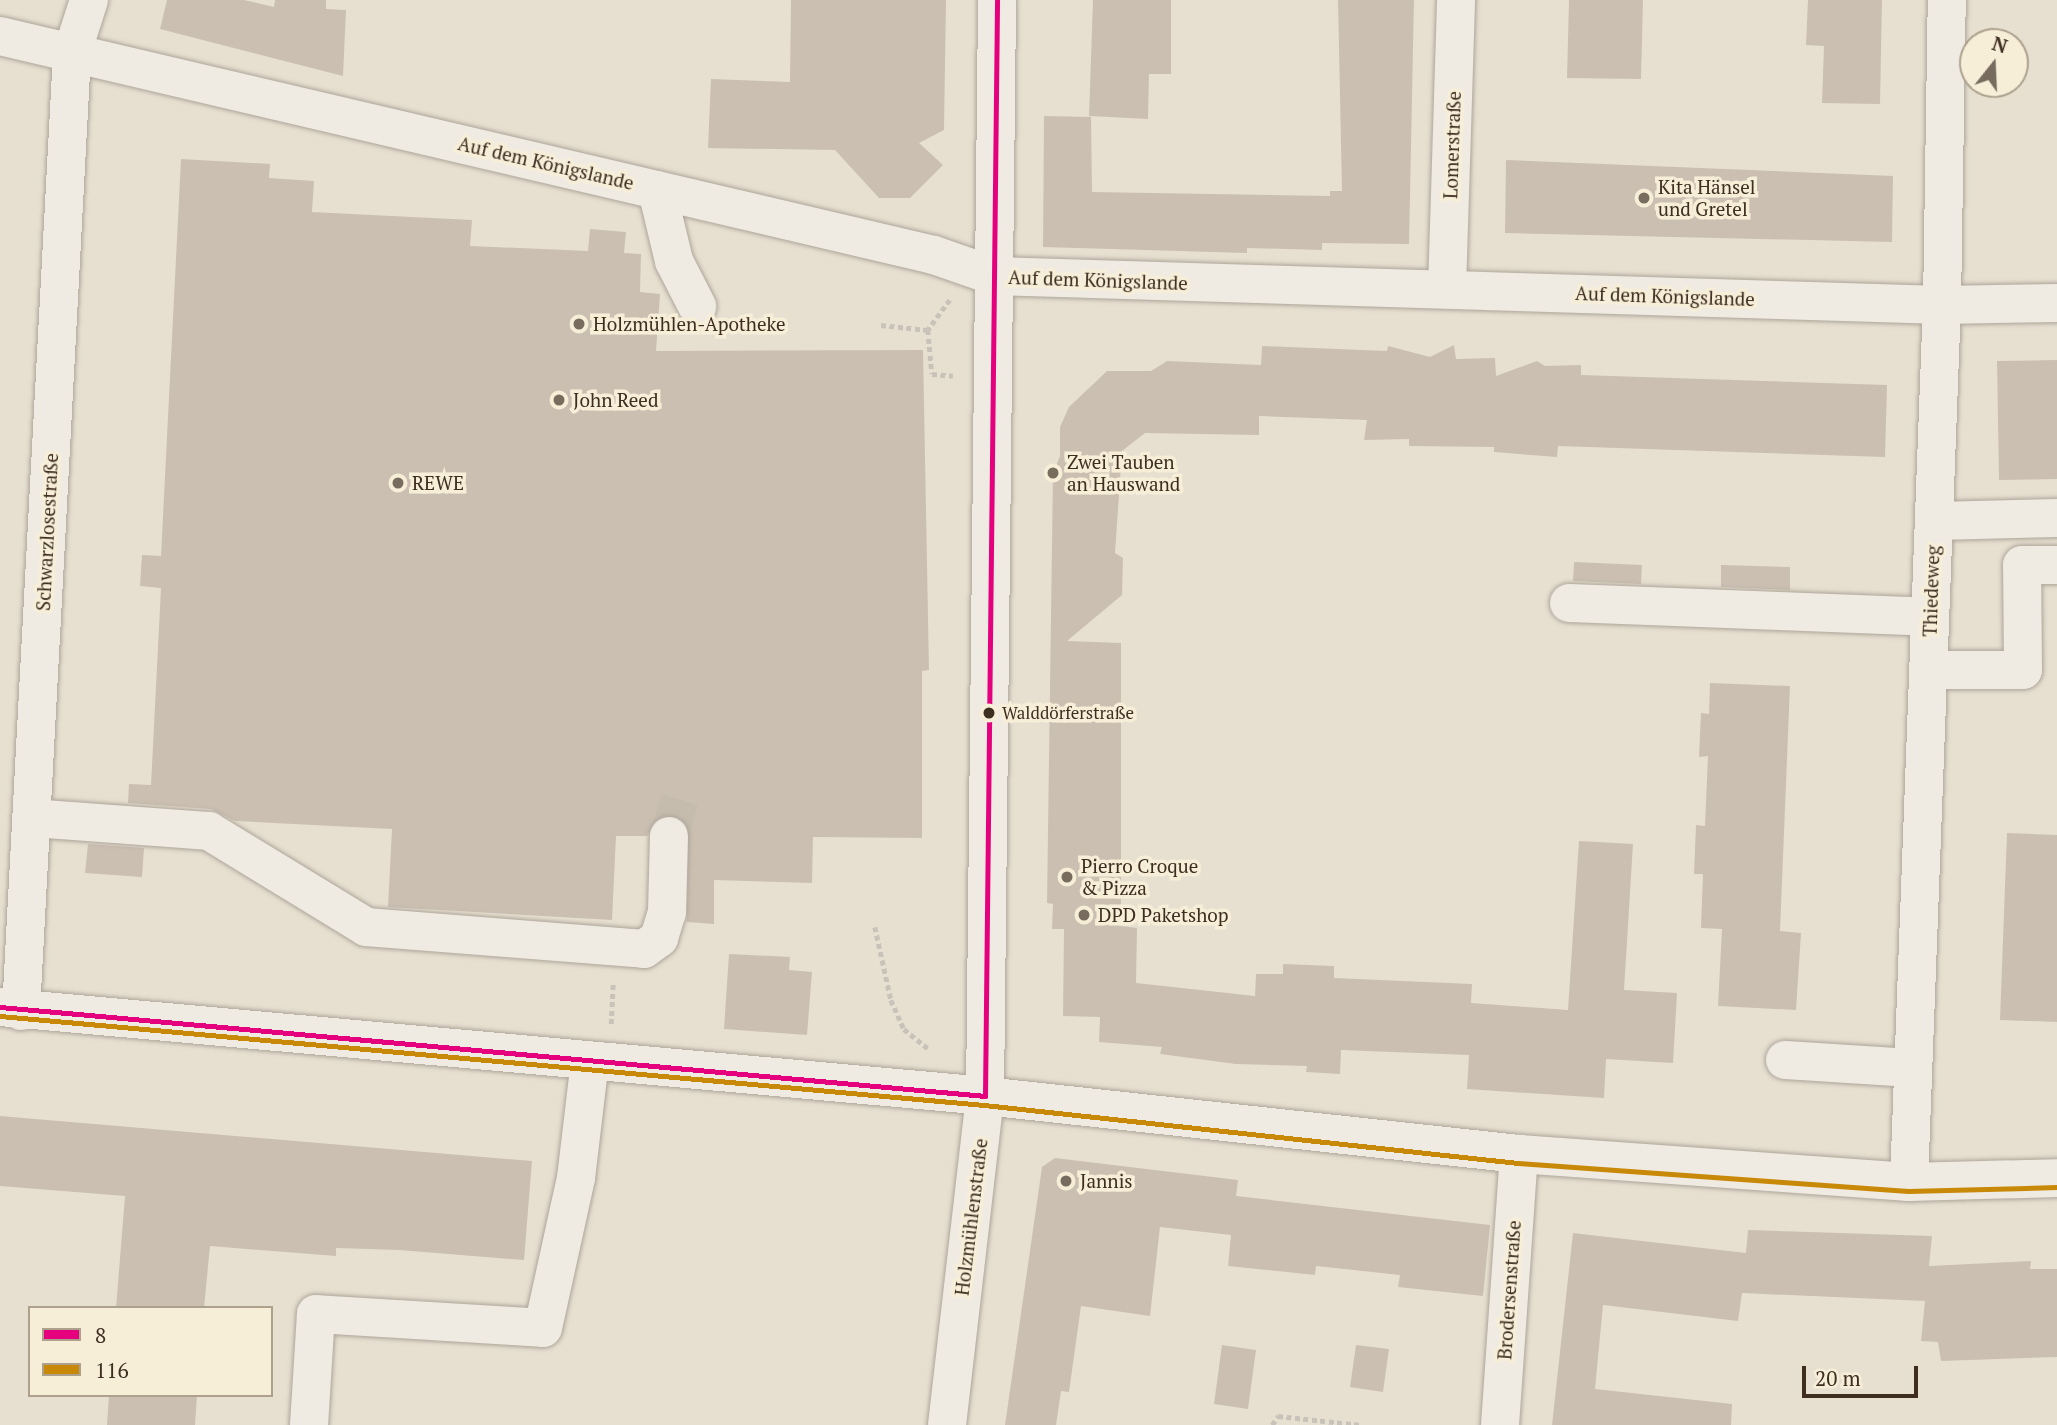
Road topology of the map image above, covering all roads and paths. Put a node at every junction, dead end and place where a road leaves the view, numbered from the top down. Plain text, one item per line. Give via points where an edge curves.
1 (89, 0) edge
2 (997, 0) edge
3 (1456, 0) edge
4 (1947, 0) edge
5 (0, 36) edge
6 (72, 53) junction
7 (657, 190) junction
8 (994, 276) junction
9 (1447, 289) junction
10 (947, 302) dead end
11 (2057, 303) edge
12 (697, 306) dead end
13 (1942, 306) junction
14 (881, 326) dead end
15 (928, 330) junction
16 (993, 380) junction
17 (2057, 518) edge
18 (1934, 521) junction
19 (2057, 565) edge
20 (1825, 588) dead end
21 (1569, 603) dead end
22 (1930, 604) junction
23 (1928, 670) junction
24 (32, 818) junction
25 (668, 836) tunnel mouth
26 (875, 927) dead end
27 (613, 987) dead end
28 (612, 1008) dead end
29 (11, 1009) edge
30 (904, 1029) dead end
31 (1785, 1060) dead end
32 (590, 1061) junction
33 (1912, 1068) junction
34 (985, 1096) junction
35 (1519, 1154) junction
36 (2057, 1178) edge
37 (1909, 1182) junction
38 (309, 1425) edge
39 (947, 1425) edge
40 (1272, 1425) edge
41 (1361, 1425) edge
42 (1500, 1425) edge

1 - 6 street, Schwarzlosestraße
2 - 8 street, Holzmühlenstraße
3 - 9 street, Lomerstraße
4 - 13 street, Thiedeweg
5 - 6 street, Auf dem Königslande
6 - 7 street, Auf dem Königslande
6 - 24 street, Schwarzlosestraße
7 - 8 street, Auf dem Königslande via 934,254
7 - 12 street via 674,261
8 - 9 street, Auf dem Königslande
8 - 16 street, Holzmühlenstraße
9 - 13 street, Auf dem Königslande
10 - 15 path
11 - 13 street, Auf dem Königslande
13 - 18 street, Thiedeweg
14 - 15 path
15 - 16 path via 932,374
16 - 34 street, Holzmühlenstraße
17 - 18 street
18 - 22 street, Thiedeweg
19 - 23 street via 2022,565 2023,670
20 - 22 street
21 - 22 street
22 - 23 street, Thiedeweg
23 - 33 street, Thiedeweg
24 - 25 street via 209,831 366,927 644,949 659,938 667,912
24 - 29 street, Schwarzlosestraße
26 - 30 path via 891,1000
27 - 28 path
29 - 32 street
31 - 33 street
32 - 34 street
32 - 38 street via 576,1178 543,1328 316,1314
33 - 37 street, Thiedeweg
34 - 35 street
34 - 39 street, Holzmühlenstraße
35 - 37 street
35 - 42 street, Brodersenstraße
36 - 37 street
40 - 41 path via 1278,1416

